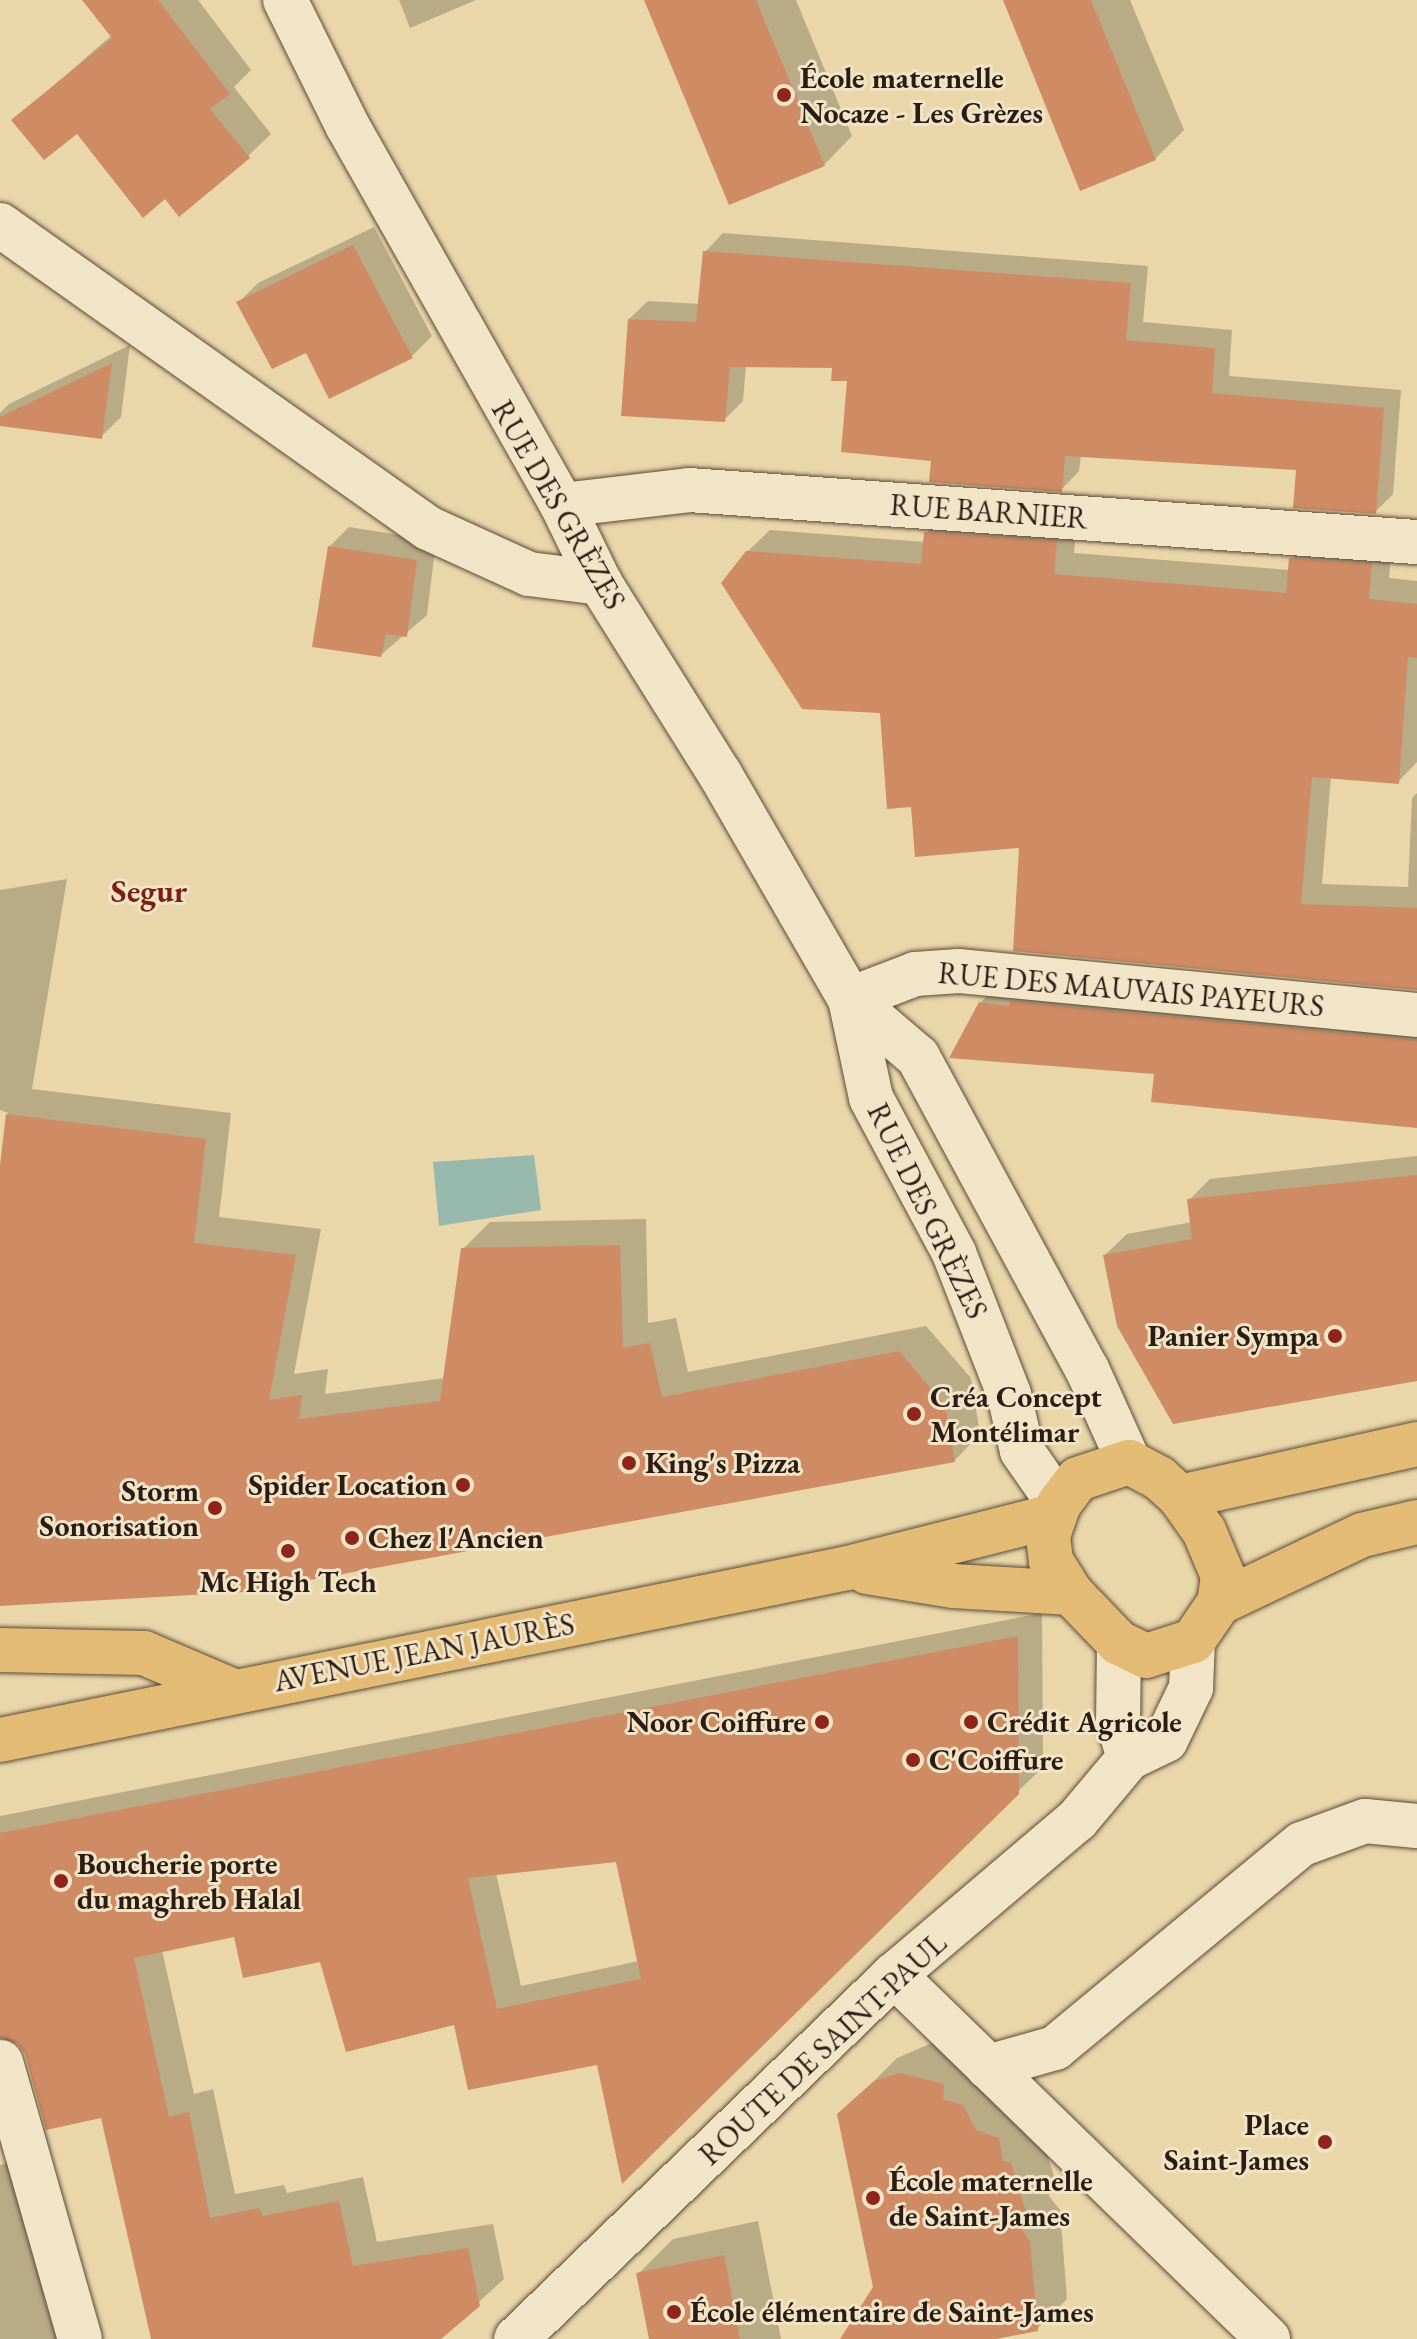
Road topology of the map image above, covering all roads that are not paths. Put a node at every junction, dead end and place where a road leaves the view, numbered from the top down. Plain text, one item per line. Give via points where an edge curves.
1 (285, 0) edge
2 (0, 225) edge
3 (562, 505) junction
4 (1417, 542) edge
5 (600, 583) junction
6 (850, 999) junction
7 (1417, 1015) edge
8 (1417, 1444) edge
9 (1129, 1462) junction
10 (1180, 1497) junction
11 (1056, 1510) junction
12 (1417, 1522) edge
13 (848, 1568) junction
14 (1071, 1593) junction
15 (1219, 1603) junction
16 (1193, 1641) junction
17 (1119, 1643) junction
18 (0, 1650) edge
19 (233, 1691) junction
20 (0, 1740) edge
21 (1129, 1758) junction
22 (1417, 1826) edge
23 (894, 1975) junction
24 (1, 2062) edge
25 (988, 2067) junction
26 (80, 2339) edge
27 (516, 2339) edge
28 (1268, 2339) edge

1 - 3 street, RUE DES GRÈZES via 362,152
2 - 5 street via 428,528 529,574
3 - 4 street, RUE BARNIER via 689,490
3 - 5 street, RUE DES GRÈZES
5 - 6 street, RUE DES GRÈZES via 720,774
6 - 7 street, RUE DES MAUVAIS PAYEURS via 915,974 959,971
6 - 9 street, RUE DES GRÈZES via 918,1057 1087,1369
6 - 11 street, RUE DES GRÈZES via 871,1098 954,1253 1009,1394 1022,1451
8 - 10 main road
9 - 10 main road
9 - 11 main road via 1078,1479
10 - 15 main road via 1204,1531 1223,1576
11 - 13 main road, AVENUE JEAN JAURÈS
11 - 14 main road via 1048,1536 1051,1561
12 - 15 main road via 1362,1535
13 - 14 main road, AVENUE JEAN JAURÈS via 953,1586
13 - 19 main road, AVENUE JEAN JAURÈS
14 - 17 main road
15 - 16 main road
16 - 17 main road via 1146,1656
16 - 21 street, ROUTE DE SAINT-PAUL via 1191,1688 1166,1740
17 - 21 street via 1118,1722
18 - 19 main road via 144,1653
19 - 20 main road, AVENUE JEAN JAURÈS
21 - 23 street, ROUTE DE SAINT-PAUL via 1077,1820
22 - 25 street via 1365,1821 1302,1844 1055,2048
23 - 25 street
23 - 27 street, ROUTE DE SAINT-PAUL
24 - 26 street
25 - 28 street

